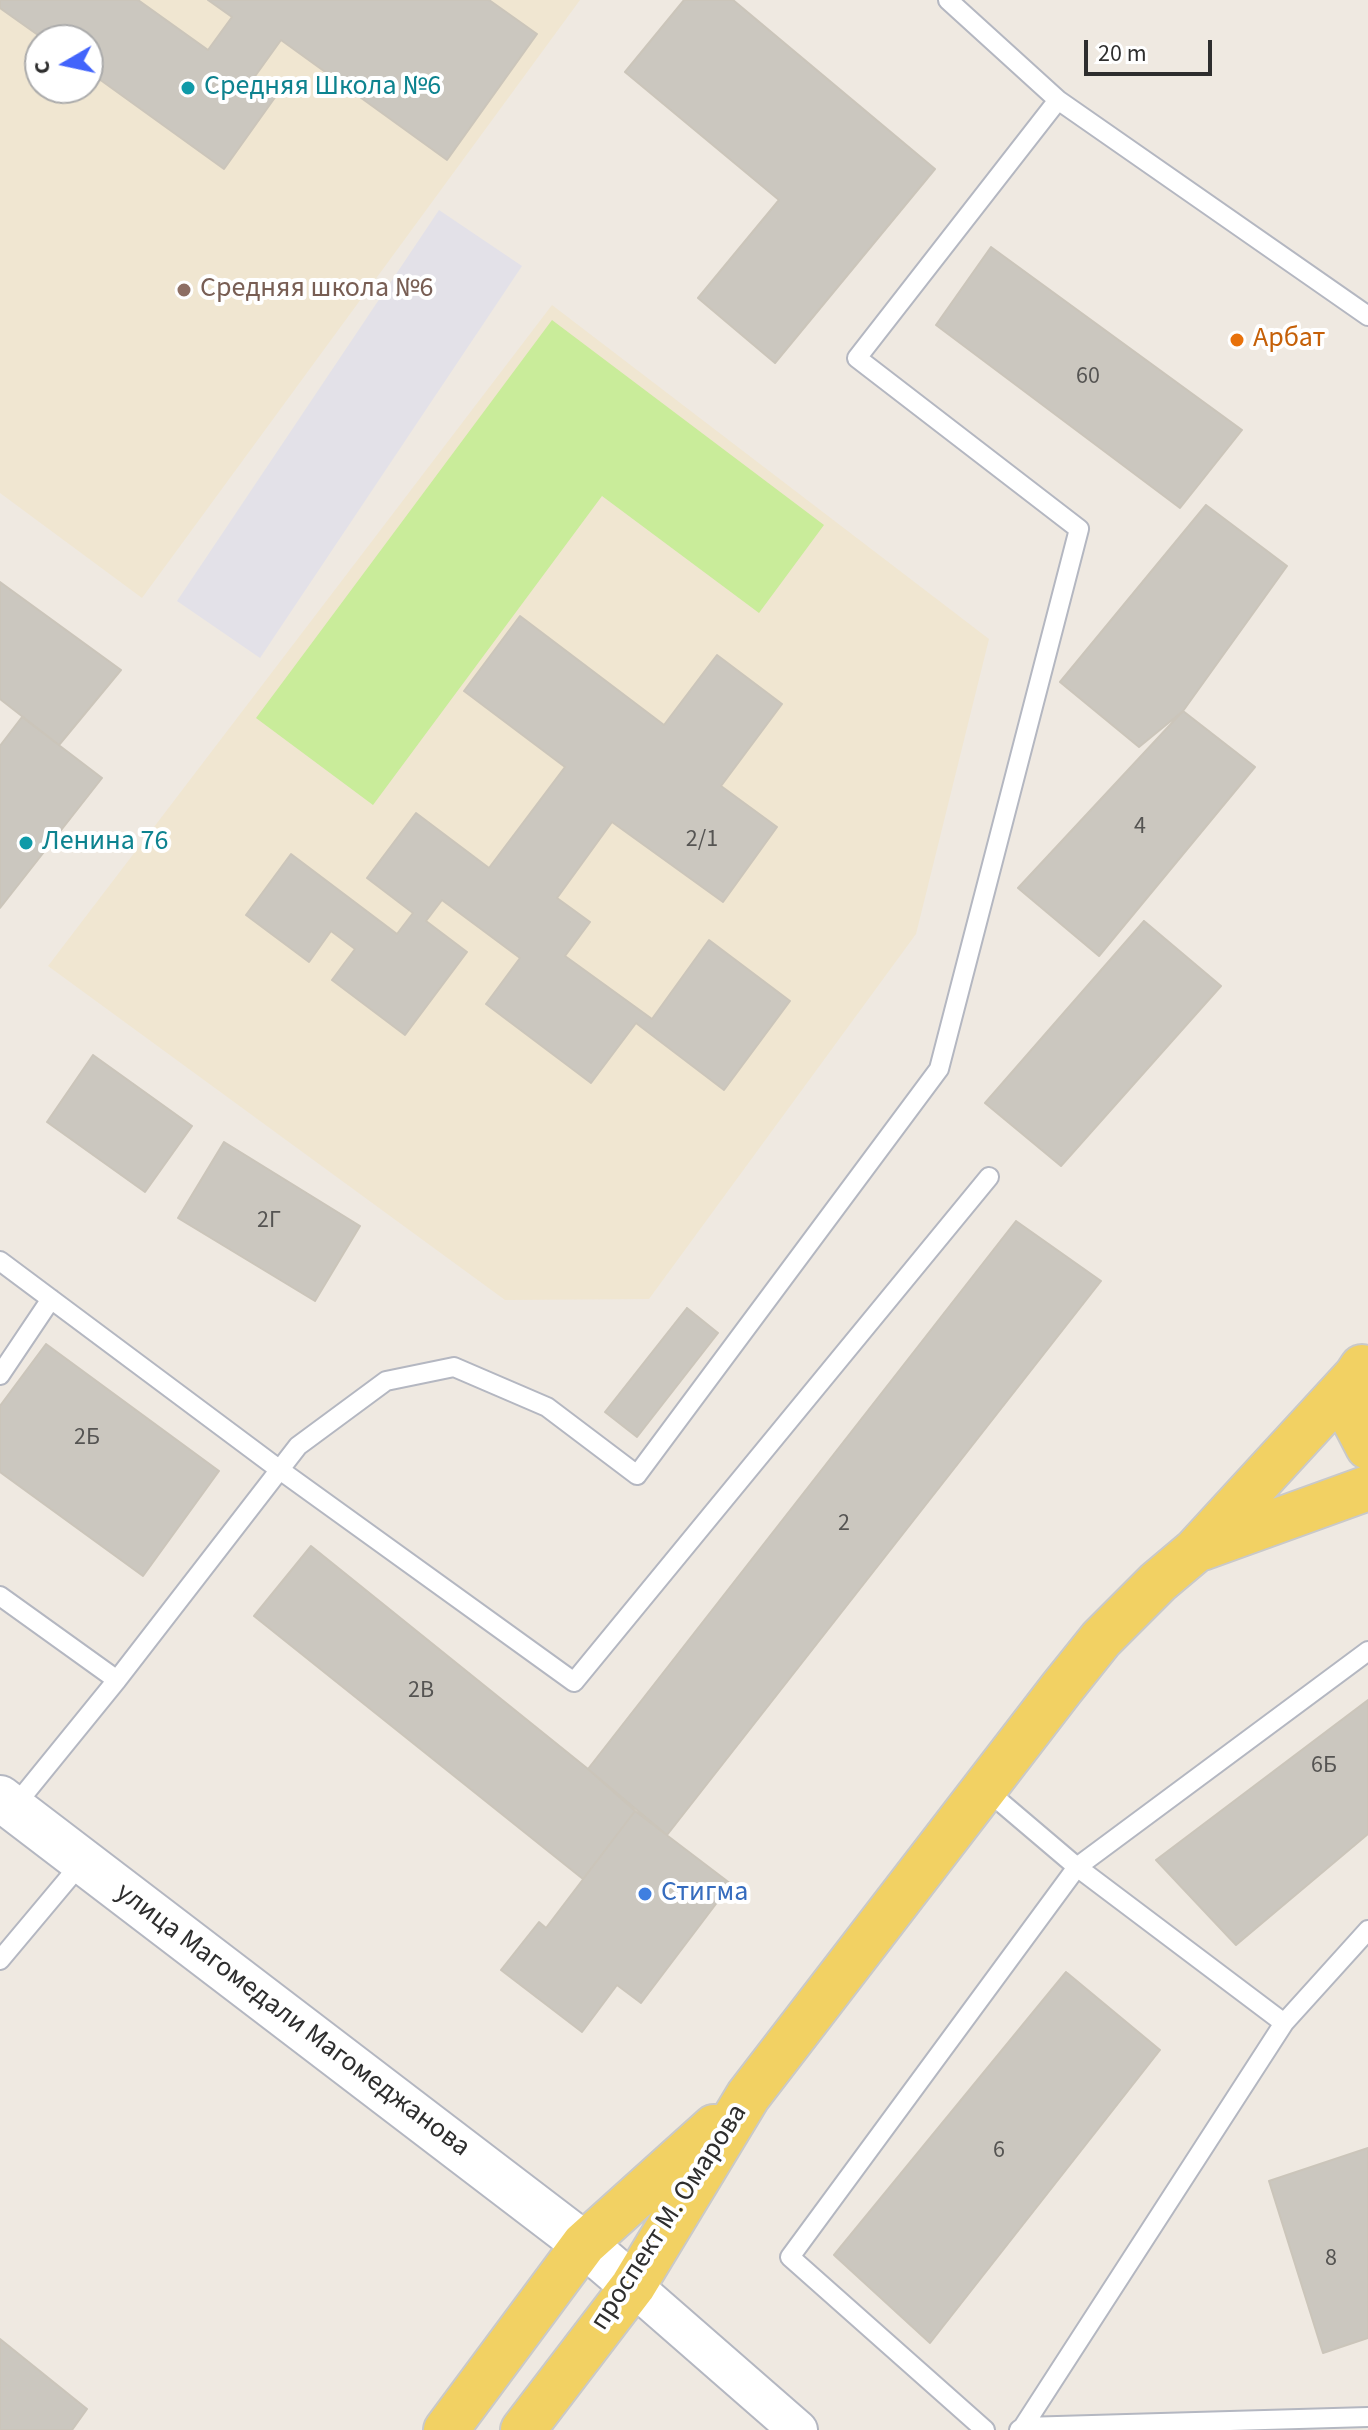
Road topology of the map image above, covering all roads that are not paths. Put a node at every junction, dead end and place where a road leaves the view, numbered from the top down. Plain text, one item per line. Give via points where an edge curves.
1 (948, 0) edge
2 (1058, 100) junction
3 (1368, 316) edge
4 (989, 1177) dead end
5 (0, 1261) edge
6 (51, 1299) junction
7 (1362, 1367) edge
8 (0, 1375) edge
9 (1368, 1447) edge
10 (280, 1470) junction
11 (1368, 1488) edge
12 (1196, 1550) junction
13 (0, 1596) edge
14 (1368, 1651) edge
15 (117, 1680) junction
16 (984, 1788) junction
17 (6, 1803) edge
18 (83, 1861) junction
19 (1077, 1867) junction
20 (1368, 1930) edge
21 (0, 1960) edge
22 (1284, 2023) junction
23 (748, 2096) junction
24 (584, 2244) junction
25 (633, 2286) junction
26 (1368, 2417) edge
27 (1021, 2428) edge
28 (446, 2430) edge
29 (523, 2430) edge
30 (798, 2430) edge
31 (985, 2430) edge

1 - 2 lane
2 - 3 lane
2 - 10 lane via 857,358 1079,529 939,1069 637,1475 547,1407 454,1367 386,1381 298,1446
4 - 10 lane via 574,1682
5 - 6 lane
6 - 8 lane
6 - 10 lane
7 - 9 main road via 1352,1416
7 - 12 main road
10 - 15 lane
11 - 12 main road
12 - 16 main road via 1101,1639
13 - 15 lane
14 - 19 lane
15 - 17 lane
16 - 19 lane
16 - 23 main road
17 - 18 main road, улица Магомедали Магомеджанова
18 - 21 lane
18 - 24 main road, улица Магомедали Магомеджанова
19 - 22 lane
19 - 31 lane via 790,2257
20 - 22 lane
22 - 27 lane
23 - 24 main road, проспект М. Омарова
23 - 25 main road, проспект М. Омарова
24 - 25 main road, улица Магомедали Магомеджанова
24 - 28 main road, проспект М. Омарова
25 - 29 main road, проспект М. Омарова
25 - 30 street
26 - 27 lane

